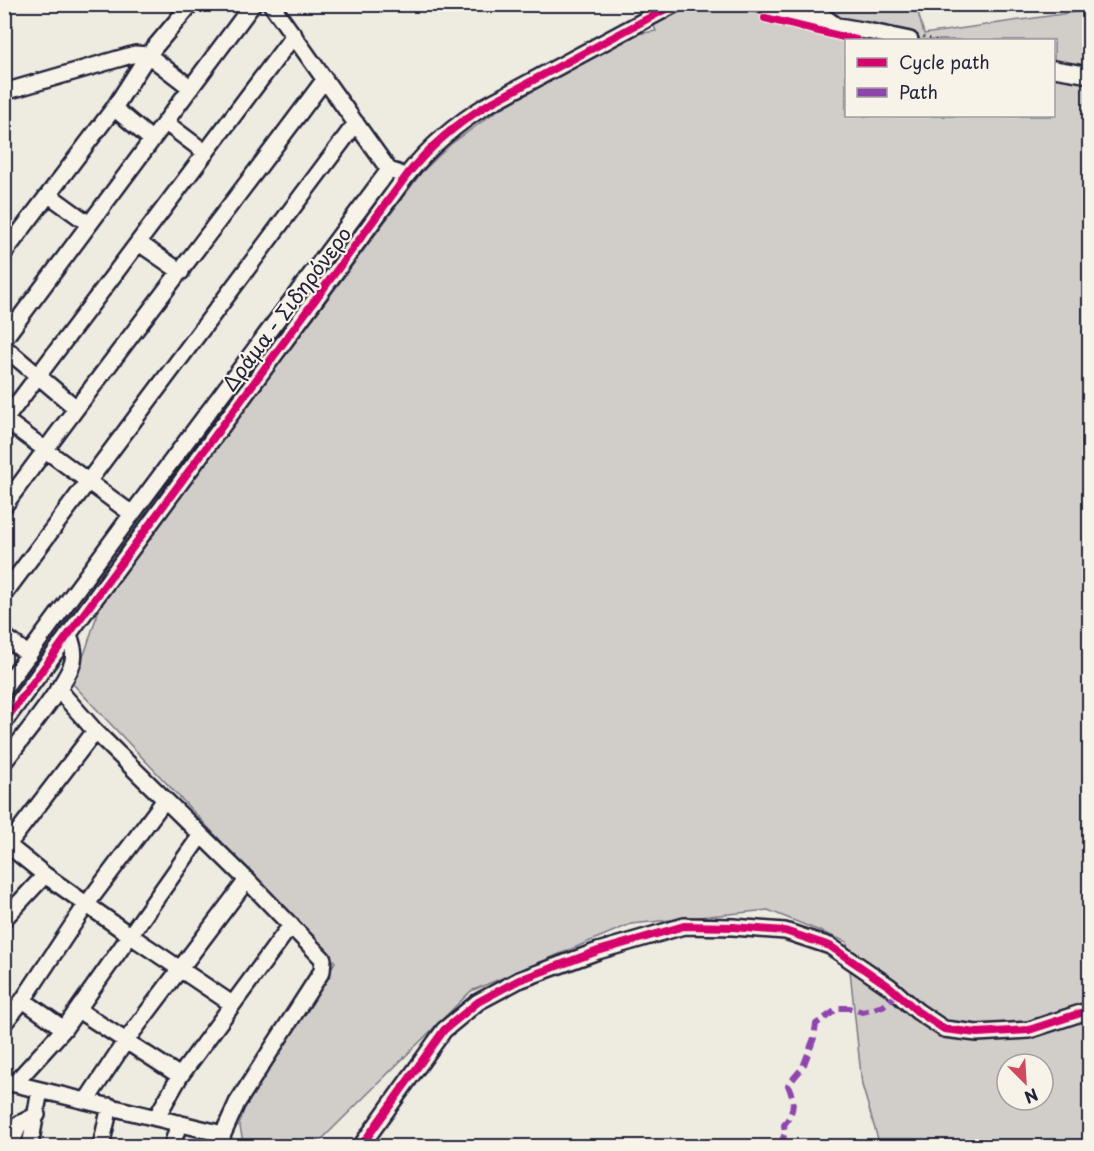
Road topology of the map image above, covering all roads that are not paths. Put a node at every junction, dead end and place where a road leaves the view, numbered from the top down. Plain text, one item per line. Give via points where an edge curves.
1 (191, 4) edge
2 (252, 4) edge
3 (271, 4) edge
4 (761, 4) edge
5 (812, 4) edge
6 (675, 5) edge
7 (781, 8) edge
8 (834, 24) junction
9 (294, 36) junction
10 (905, 39) edge
11 (147, 55) junction
12 (1055, 69) edge
13 (1089, 75) edge
14 (325, 79) junction
15 (191, 88) junction
16 (4, 92) edge
17 (114, 108) junction
18 (166, 123) junction
19 (356, 123) junction
20 (152, 140) junction
21 (206, 153) junction
22 (389, 170) junction
23 (407, 175) junction
24 (49, 195) junction
25 (89, 224) junction
26 (139, 243) junction
27 (4, 253) edge
28 (181, 272) junction
29 (4, 339) edge
30 (4, 346) edge
31 (40, 376) junction
32 (76, 408) junction
33 (5, 420) edge
34 (46, 449) junction
35 (88, 481) junction
36 (4, 506) edge
37 (132, 514) junction
38 (4, 594) edge
39 (69, 634) junction
40 (4, 636) edge
41 (29, 655) junction
42 (4, 688) edge
43 (58, 689) junction
44 (4, 722) edge
45 (95, 731) junction
46 (4, 762) edge
47 (164, 801) junction
48 (201, 835) junction
49 (6, 846) edge
50 (45, 875) junction
51 (247, 880) junction
52 (86, 905) junction
53 (4, 919) edge
54 (291, 925) junction
55 (131, 936) junction
56 (180, 968) junction
57 (23, 1000) junction
58 (232, 1004) junction
59 (78, 1010) junction
60 (1089, 1010) edge
61 (4, 1023) edge
62 (64, 1029) junction
63 (125, 1042) junction
64 (180, 1076) junction
65 (9, 1083) edge
66 (40, 1090) junction
67 (86, 1101) junction
68 (110, 1106) junction
69 (37, 1115) junction
70 (156, 1118) junction
71 (179, 1123) junction
72 (221, 1140) edge
73 (11, 1146) edge
74 (30, 1146) edge
75 (101, 1146) edge
76 (172, 1146) edge
77 (361, 1146) edge

1 - 11 street
2 - 15 street
3 - 9 street
4 - 7 street
5 - 8 street
6 - 23 street, Δράμα - Σιδηρόνερο via 477,111 435,143
7 - 8 street via 810,21
8 - 10 street
9 - 14 street
9 - 21 street
11 - 15 street
11 - 16 street via 135,54
11 - 17 street
12 - 13 street
14 - 19 street
14 - 28 street
15 - 18 street
17 - 20 street
17 - 24 street
18 - 20 street
18 - 21 street
19 - 22 street
19 - 35 street
20 - 25 street
21 - 26 street
22 - 23 street
22 - 37 street
23 - 39 street, Δράμα - Σιδηρόνερο
24 - 25 street
24 - 27 street
25 - 29 street
26 - 28 street
26 - 31 street
28 - 32 street
30 - 31 street
31 - 32 street
31 - 33 street
32 - 34 street
33 - 34 street
34 - 35 street
34 - 36 street
35 - 37 street
35 - 38 street
37 - 41 street
39 - 43 street via 73,664
39 - 44 street, Δράμα - Σιδηρόνερο
40 - 41 street
41 - 42 street
43 - 45 street
43 - 46 street
45 - 47 street
45 - 49 street
47 - 48 street
47 - 52 street
48 - 51 street
48 - 55 street
49 - 50 street
50 - 52 street
50 - 53 street
51 - 54 street
51 - 56 street
52 - 55 street
52 - 57 street
54 - 58 street
54 - 72 street via 321,955 324,967 237,1104
55 - 56 street
55 - 59 street
56 - 58 street
56 - 63 street
57 - 61 street
57 - 62 street
58 - 64 street
59 - 62 street
59 - 63 street
60 - 77 street via 1029,1030 977,1033 944,1029 830,946 785,931 684,926 519,980 478,1002 444,1030
62 - 65 street
63 - 64 street
63 - 67 street
64 - 70 street
65 - 66 street
66 - 67 street
66 - 69 street
67 - 68 street
68 - 70 street
68 - 75 street
69 - 73 street via 19,1124
69 - 74 street
70 - 71 street
71 - 72 street
71 - 76 street

